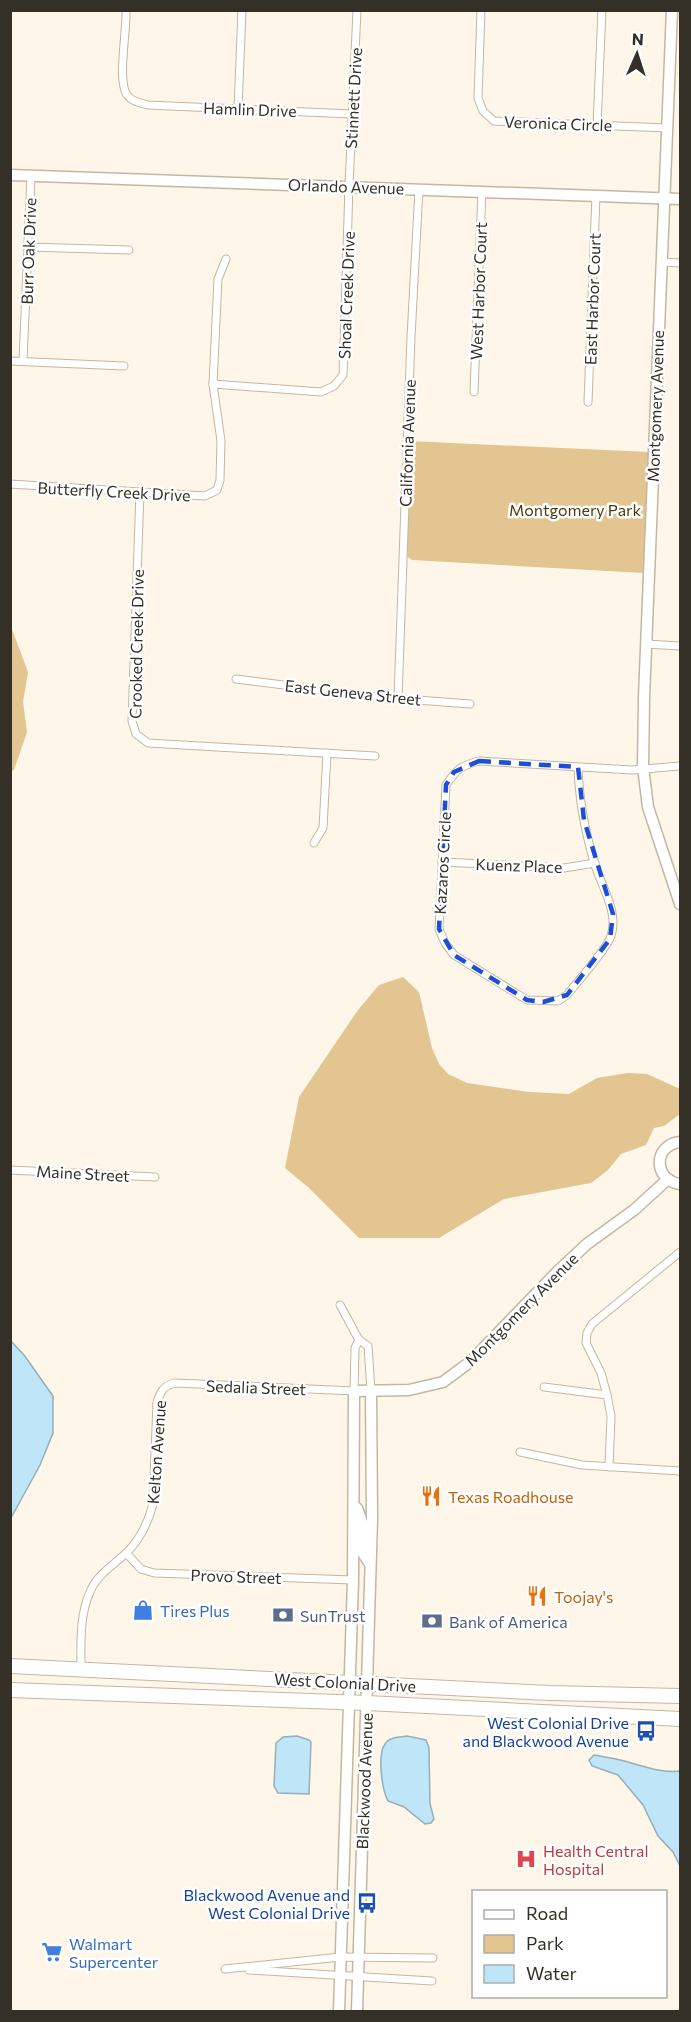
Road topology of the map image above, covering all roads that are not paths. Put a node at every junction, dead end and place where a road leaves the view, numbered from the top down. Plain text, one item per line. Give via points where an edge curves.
1 (126, 10) edge
2 (242, 10) edge
3 (357, 10) edge
4 (482, 10) edge
5 (602, 10) edge
6 (672, 10) edge
7 (238, 109) junction
8 (352, 114) junction
9 (597, 124) junction
10 (667, 128) junction
11 (10, 175) edge
12 (31, 176) junction
13 (349, 186) junction
14 (419, 189) junction
15 (482, 191) junction
16 (596, 195) junction
17 (664, 198) junction
18 (681, 199) edge
19 (28, 247) junction
20 (129, 250) dead end
21 (226, 259) dead end
22 (661, 262) junction
23 (681, 264) edge
24 (10, 361) edge
25 (23, 361) junction
26 (124, 366) dead end
27 (213, 384) junction
28 (474, 392) dead end
29 (588, 402) dead end
30 (10, 484) edge
31 (140, 492) junction
32 (646, 644) junction
33 (681, 646) edge
34 (236, 679) dead end
35 (398, 698) junction
36 (470, 704) dead end
37 (327, 753) junction
38 (375, 756) dead end
39 (681, 766) edge
40 (578, 767) junction
41 (643, 767) junction
42 (314, 843) dead end
43 (442, 862) junction
44 (595, 863) junction
45 (681, 904) edge
46 (681, 1142) edge
47 (10, 1170) edge
48 (155, 1178) dead end
49 (668, 1179) junction
50 (681, 1184) edge
51 (681, 1252) edge
52 (340, 1305) dead end
53 (358, 1340) junction
54 (544, 1387) dead end
55 (161, 1391) joint
56 (354, 1391) junction
57 (371, 1391) junction
58 (607, 1395) junction
59 (520, 1452) dead end
60 (609, 1467) junction
61 (681, 1471) edge
62 (355, 1500) junction
63 (126, 1553) junction
64 (370, 1564) junction
65 (353, 1580) junction
66 (10, 1666) edge
67 (81, 1670) junction
68 (349, 1682) junction
69 (367, 1683) junction
70 (10, 1690) edge
71 (681, 1696) edge
72 (348, 1702) junction
73 (367, 1703) junction
74 (681, 1719) edge
75 (340, 1957) junction
76 (358, 1957) junction
77 (433, 1958) dead end
78 (339, 1976) junction
79 (358, 1976) junction
80 (432, 1981) dead end
81 (339, 2012) edge
82 (357, 2012) edge

1 - 7 street, Hamlin Drive via 123,75 126,93 132,100 148,105
2 - 7 street
3 - 8 street, Stinnett Drive
4 - 9 street, Veronica Circle via 478,98 483,111 494,121
5 - 9 street
6 - 10 street, Montgomery Avenue
7 - 8 street, Hamlin Drive
8 - 13 street, Stinnett Drive
9 - 10 street, Veronica Circle
10 - 17 street, Montgomery Avenue
11 - 12 street, Orlando Avenue
12 - 13 street, Orlando Avenue
12 - 19 street, Burr Oak Drive
13 - 14 street, Orlando Avenue
13 - 27 street, Shoal Creek Drive via 343,375 334,386 321,392
14 - 15 street, Orlando Avenue
14 - 35 street, California Avenue
15 - 16 street, Orlando Avenue
15 - 28 street, West Harbor Court
16 - 17 street, Orlando Avenue
16 - 29 street, East Harbor Court
17 - 18 street, Orlando Avenue
17 - 22 street, Montgomery Avenue
19 - 20 street
19 - 25 street, Burr Oak Drive
21 - 27 street via 218,279
22 - 23 street
22 - 32 street, Montgomery Avenue
24 - 25 street
25 - 26 street
27 - 31 street, Butterfly Creek Drive via 221,441 217,490 205,496
30 - 31 street, Butterfly Creek Drive
31 - 37 street, Crooked Creek Drive via 132,721 136,734 148,743
32 - 33 street
32 - 41 street, Montgomery Avenue
34 - 35 street, East Geneva Street
35 - 36 street, East Geneva Street
37 - 38 street, Crooked Creek Drive
37 - 42 street via 323,828
39 - 41 street, Kazaros Circle
40 - 41 street, Kazaros Circle
40 - 43 street, Kazaros Circle via 479,761 463,765 446,785
40 - 44 street, Kazaros Circle via 579,795
41 - 45 street, Montgomery Avenue via 648,807
43 - 44 street, Kuenz Place via 564,868
43 - 44 street, Kazaros Circle via 439,929 445,944 454,955 527,1000 543,1002 558,1001 567,995 610,939 613,914
46 - 49 street via 668,1146 661,1155 661,1169
47 - 48 street, Maine Street
49 - 50 street
49 - 57 street, Montgomery Avenue via 580,1250 470,1362 443,1382 409,1390
51 - 58 street via 592,1324 587,1333 586,1343
52 - 53 street, Blackwood Avenue
53 - 56 street, Blackwood Avenue
53 - 57 street, Blackwood Avenue via 368,1346
54 - 58 street
55 - 56 street, Sedalia Street via 175,1383
55 - 63 street, Kelton Avenue via 157,1402 153,1504 149,1520
56 - 57 street, Montgomery Avenue
56 - 62 street, Blackwood Avenue
57 - 64 street, Blackwood Avenue
58 - 60 street via 611,1416
59 - 60 street
60 - 61 street
62 - 64 street via 362,1522 362,1552
62 - 65 street, Blackwood Avenue
63 - 65 street, Provo Street via 141,1569 154,1574
63 - 67 street, Kelton Avenue via 101,1575 90,1591 84,1611
64 - 69 street, Blackwood Avenue
65 - 68 street, Blackwood Avenue
66 - 67 highway, West Colonial Drive
67 - 68 highway, West Colonial Drive
68 - 69 highway, West Colonial Drive
68 - 72 street, Blackwood Avenue
69 - 71 highway, West Colonial Drive
69 - 73 street, Blackwood Avenue
70 - 72 highway, West Colonial Drive
72 - 73 highway, West Colonial Drive
72 - 75 street, Blackwood Avenue
73 - 74 highway, West Colonial Drive
73 - 76 street, Blackwood Avenue
75 - 76 street
75 - 78 street, Blackwood Avenue
75 - 78 street via 225,1969
76 - 77 street
76 - 79 street, Blackwood Avenue
78 - 79 street
78 - 81 street, Blackwood Avenue
79 - 80 street
79 - 82 street, Blackwood Avenue

